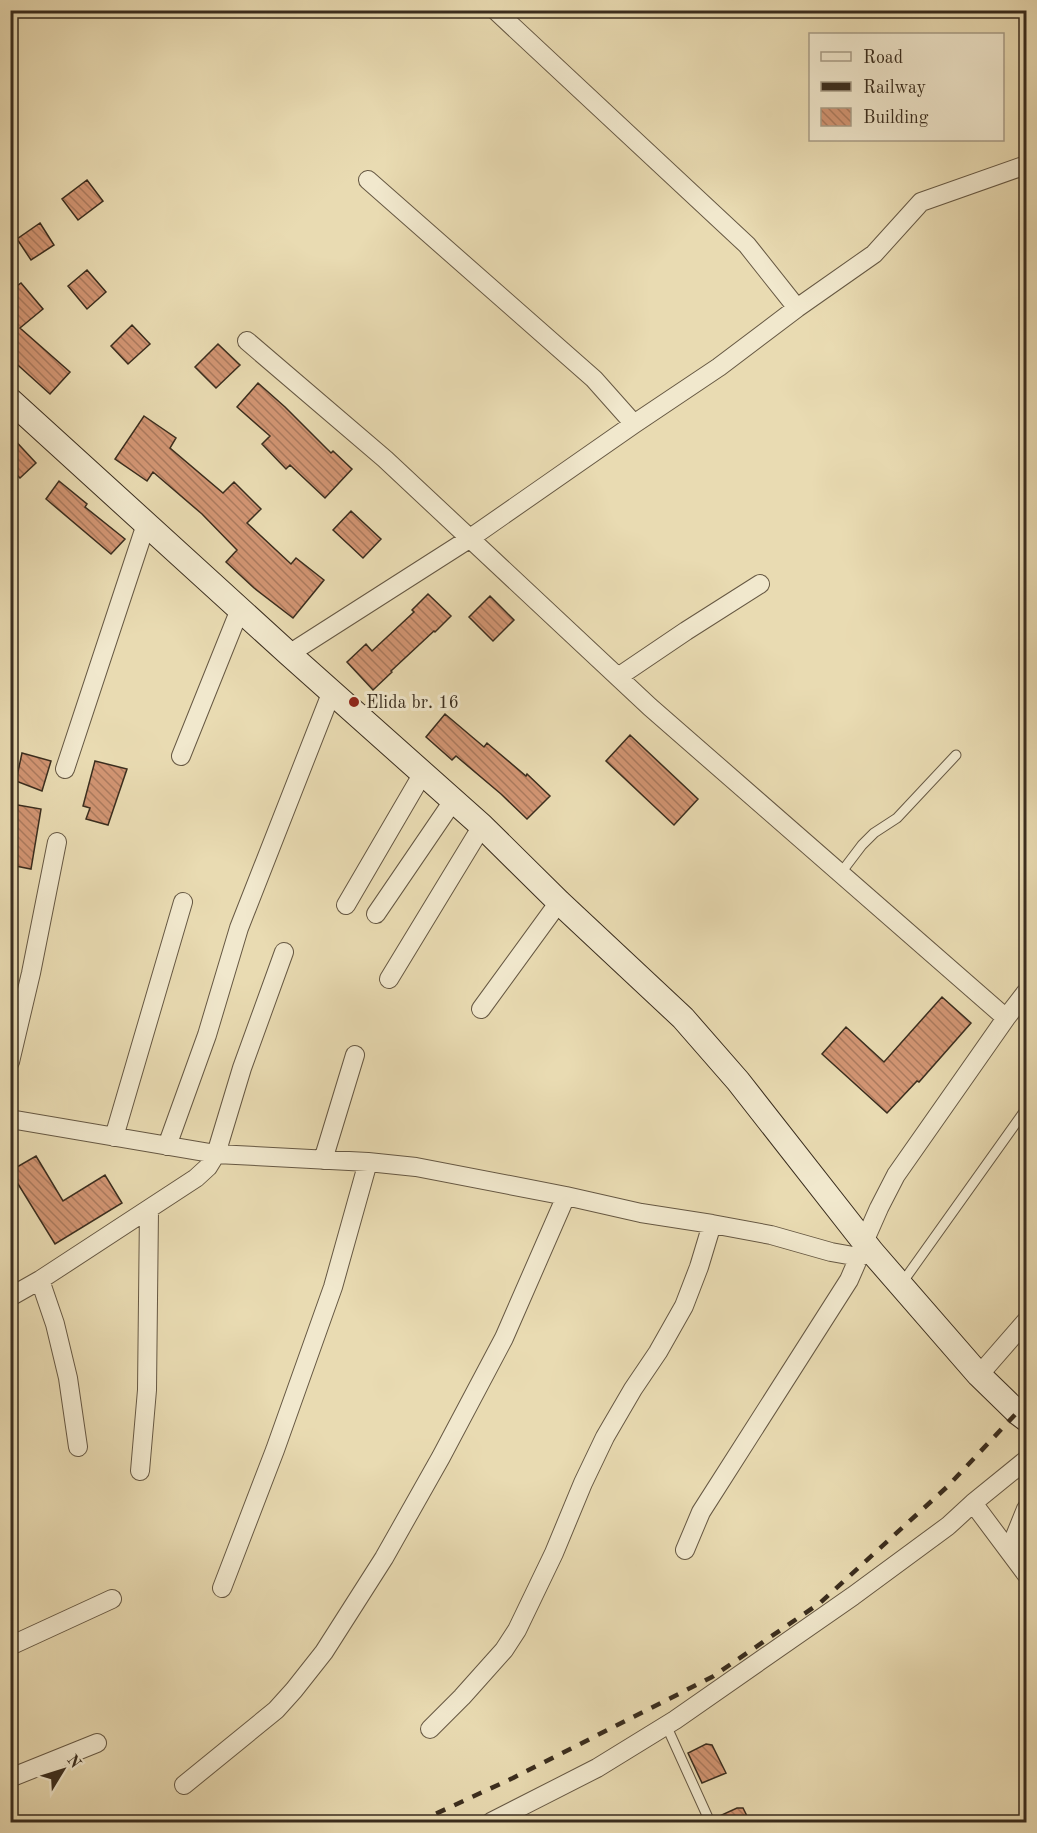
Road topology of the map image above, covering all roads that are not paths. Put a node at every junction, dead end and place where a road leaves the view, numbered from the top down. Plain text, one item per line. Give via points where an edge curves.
1 (495, 10) edge
2 (1026, 165) edge
3 (368, 180) dead end
4 (796, 308) junction
5 (247, 341) dead end
6 (10, 400) edge
7 (634, 424) junction
8 (146, 524) junction
9 (469, 538) junction
10 (760, 584) dead end
11 (240, 609) junction
12 (290, 654) junction
13 (618, 677) junction
14 (332, 691) junction
15 (956, 755) dead end
16 (181, 756) dead end
17 (65, 769) dead end
18 (423, 773) junction
19 (453, 801) junction
20 (482, 826) junction
21 (57, 842) dead end
22 (840, 874) junction
23 (183, 902) dead end
24 (559, 902) junction
25 (346, 905) dead end
26 (376, 914) dead end
27 (284, 952) dead end
28 (389, 979) dead end
29 (1026, 992) edge
30 (481, 1009) dead end
31 (1006, 1018) junction
32 (355, 1055) dead end
33 (10, 1062) edge
34 (1026, 1109) edge
35 (10, 1119) edge
36 (114, 1137) junction
37 (167, 1146) junction
38 (216, 1154) junction
39 (323, 1160) junction
40 (368, 1162) junction
41 (566, 1196) junction
42 (149, 1210) junction
43 (712, 1224) junction
44 (865, 1250) junction
45 (40, 1280) junction
46 (901, 1285) junction
47 (10, 1297) edge
48 (1026, 1321) edge
49 (979, 1375) junction
50 (1026, 1419) edge
51 (78, 1447) dead end
52 (1026, 1460) edge
53 (140, 1471) dead end
54 (973, 1503) junction
55 (1026, 1509) edge
56 (685, 1550) dead end
57 (1009, 1551) junction
58 (1026, 1574) edge
59 (222, 1588) dead end
60 (112, 1599) dead end
61 (10, 1646) edge
62 (666, 1725) junction
63 (430, 1729) dead end
64 (97, 1743) dead end
65 (10, 1778) edge
66 (184, 1785) dead end
67 (503, 1820) edge
68 (710, 1822) edge

1 - 4 street via 747,245
2 - 4 street via 921,202 874,254
3 - 7 street via 594,379
4 - 7 street via 719,367
5 - 9 street via 385,459
6 - 8 main road
7 - 9 street
8 - 11 main road
8 - 17 street
9 - 12 street
9 - 13 street
10 - 13 street
11 - 12 main road
11 - 16 street
12 - 14 main road
13 - 22 street
14 - 18 main road
14 - 37 street via 239,928 207,1035
15 - 22 lane via 897,818 861,845
18 - 19 main road
18 - 25 street
19 - 20 main road
19 - 26 street
20 - 24 main road
20 - 28 street
21 - 33 street
22 - 31 street
23 - 36 street
24 - 30 street
24 - 44 main road via 683,1018 738,1081
27 - 38 street
29 - 31 street
31 - 44 street via 896,1175 879,1208
32 - 39 street
34 - 46 lane
35 - 36 street
36 - 37 street
37 - 38 street
38 - 39 street
38 - 42 street via 196,1178
39 - 40 street
40 - 41 street via 416,1167
40 - 59 street via 333,1287
41 - 43 street
41 - 66 street via 504,1338 441,1457 384,1558 324,1652 276,1710
42 - 45 street
42 - 53 street via 147,1390
43 - 44 street via 831,1252
43 - 63 street via 684,1306 606,1437 518,1630
44 - 46 main road
44 - 56 street via 701,1512
45 - 47 street
45 - 51 street via 68,1378
46 - 49 main road
48 - 49 street
49 - 50 main road
52 - 54 street
54 - 57 street
54 - 62 street via 853,1596
55 - 57 street
57 - 58 street
60 - 61 street
62 - 67 street
62 - 68 lane
64 - 65 street

